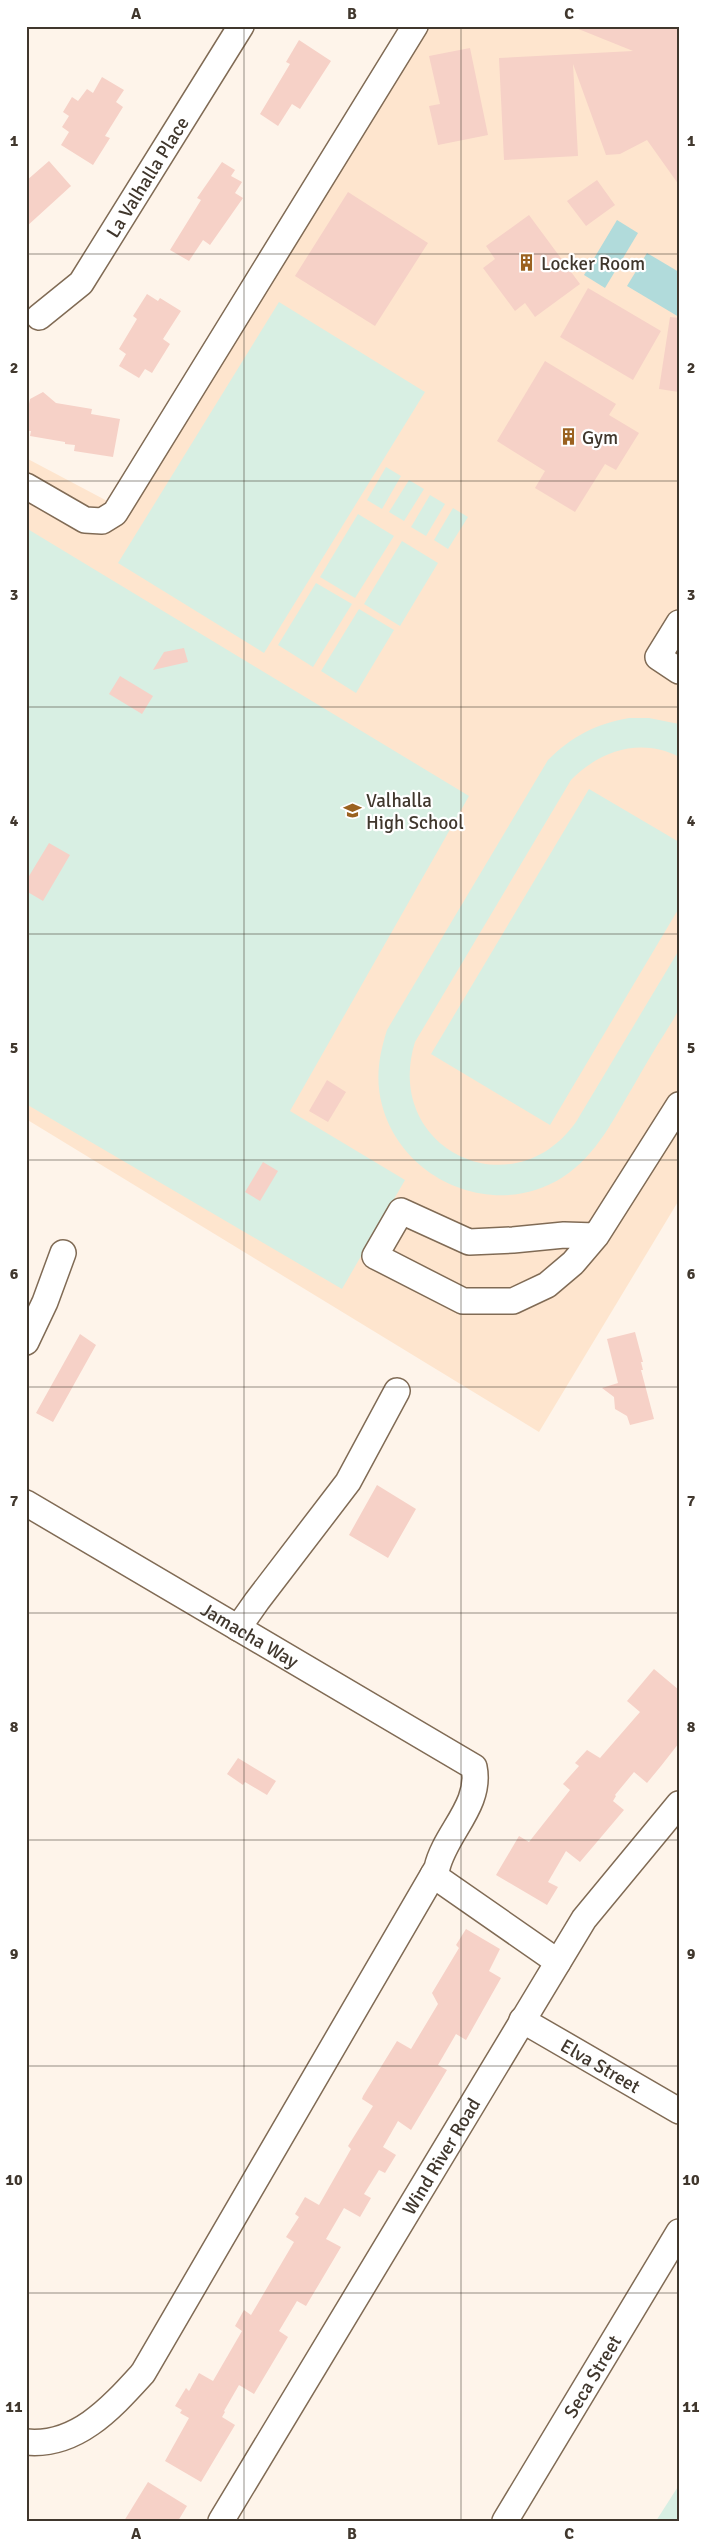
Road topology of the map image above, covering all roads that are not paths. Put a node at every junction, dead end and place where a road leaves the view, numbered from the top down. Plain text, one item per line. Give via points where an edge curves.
1 (241, 26) edge
2 (415, 26) edge
3 (39, 317) dead end
4 (26, 486) edge
5 (679, 623) edge
6 (679, 671) edge
7 (679, 1105) edge
8 (596, 1236) junction
9 (63, 1253) dead end
10 (26, 1342) edge
11 (397, 1391) dead end
12 (26, 1503) edge
13 (238, 1628) junction
14 (678, 1807) edge
15 (433, 1875) junction
16 (558, 1962) junction
17 (522, 2020) junction
18 (679, 2111) edge
19 (679, 2232) edge
20 (26, 2442) edge
21 (227, 2518) edge
22 (505, 2521) edge

1 - 3 street, La Valhalla Place via 81,283
2 - 4 street via 115,513 102,522 85,520
5 - 6 street via 658,657
7 - 8 street
8 - 8 street via 573,1263 547,1285 514,1301 463,1300 375,1256 401,1211 469,1242 564,1235
9 - 10 street
11 - 13 street via 348,1482
12 - 13 street, Jamacha Way
13 - 15 street, Jamacha Way via 474,1767 477,1781 470,1803
14 - 16 street, Wind River Road via 584,1919
15 - 16 street
15 - 20 street via 143,2373 98,2419 75,2433 52,2441
16 - 17 street, Wind River Road
17 - 18 street, Elva Street
17 - 21 street, Wind River Road
19 - 22 street, Seca Street

